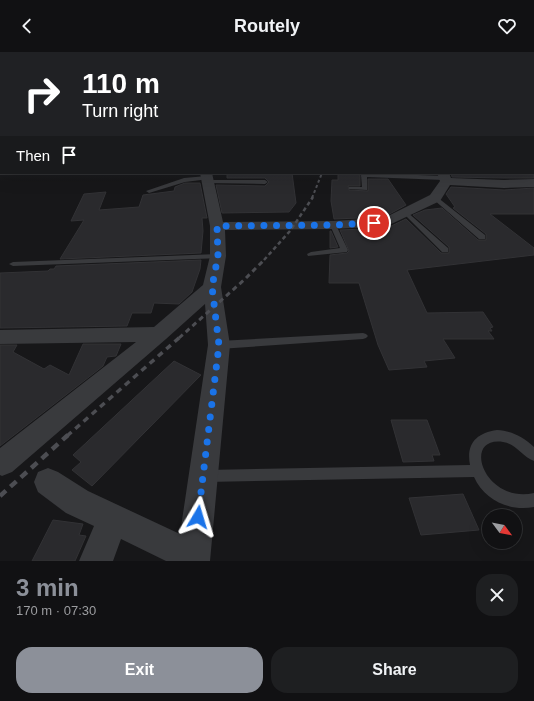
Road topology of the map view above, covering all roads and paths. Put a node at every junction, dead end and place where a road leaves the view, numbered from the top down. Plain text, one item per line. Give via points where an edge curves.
1 (445, 177) edge
2 (207, 178) edge
3 (265, 182) dead end
4 (534, 183) edge
5 (351, 188) dead end
6 (149, 191) dead end
7 (435, 198) junction
8 (406, 213) junction
9 (333, 225) junction
10 (217, 226) junction
11 (482, 237) dead end
12 (445, 250) dead end
13 (311, 254) dead end
14 (218, 256) junction
15 (13, 264) dead end
16 (212, 287) junction
17 (159, 334) junction
18 (363, 336) dead end
19 (0, 337) edge
20 (219, 345) junction
21 (534, 455) edge
22 (0, 462) edge
23 (478, 472) junction
24 (203, 476) junction
25 (48, 482) dead end
26 (534, 500) edge
27 (112, 520) junction
28 (193, 559) edge
29 (96, 561) edge

1 - 4 street via 504,184
1 - 5 lane via 364,174 365,189
1 - 7 street
2 - 3 lane
2 - 6 lane via 184,180
2 - 10 street
7 - 8 street
7 - 11 lane
8 - 9 street via 387,222
8 - 12 lane
9 - 10 street
9 - 13 lane via 344,250
10 - 14 street
14 - 15 lane
14 - 16 street
16 - 17 street
16 - 20 street
17 - 19 street
17 - 22 street via 2,463
18 - 20 lane
20 - 24 street
21 - 23 lane via 514,439 500,435 490,436 480,443 474,454
23 - 24 lane
23 - 26 lane via 486,484 499,495 519,502
24 - 28 street
25 - 27 street
27 - 28 street
27 - 29 street

